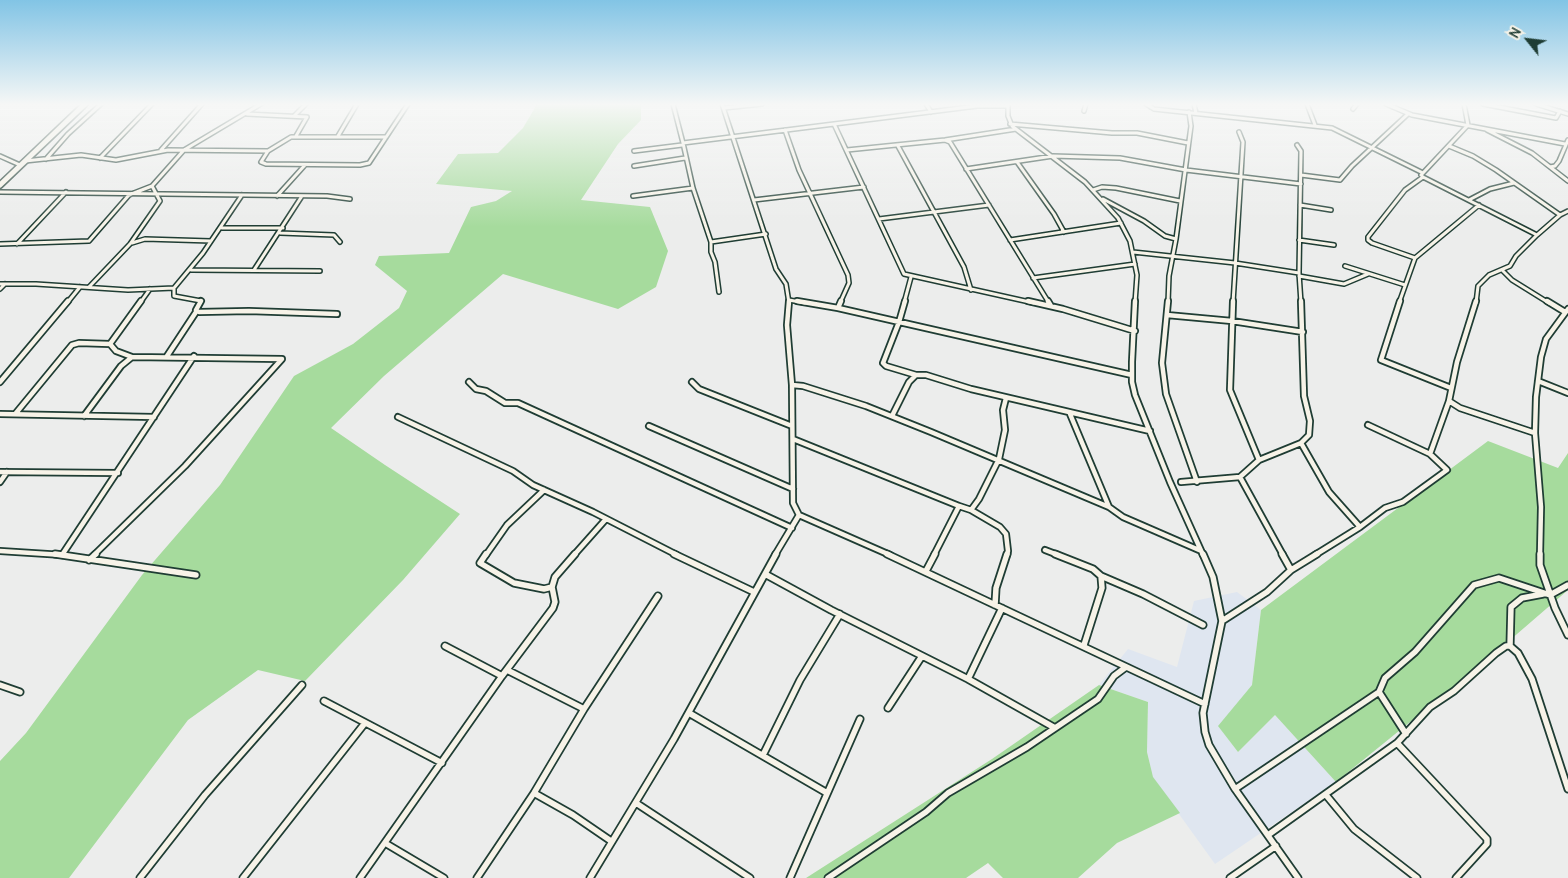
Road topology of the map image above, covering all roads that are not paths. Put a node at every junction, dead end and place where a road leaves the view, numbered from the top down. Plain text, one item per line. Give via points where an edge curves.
1 (682, 144) edge
2 (42, 145) edge
3 (58, 145) edge
4 (113, 145) edge
5 (165, 145) edge
6 (193, 145) edge
7 (278, 145) edge
8 (382, 145) edge
9 (675, 145) edge
10 (736, 145) edge
11 (790, 145) edge
12 (844, 145) edge
13 (906, 145) edge
14 (952, 145) edge
15 (1038, 145) edge
16 (1188, 145) edge
17 (1243, 145) edge
18 (1297, 145) dead end
19 (1370, 145) edge
20 (1518, 145) edge
21 (1565, 145) edge
22 (898, 146) junction
23 (1449, 146) joint
24 (1374, 147) junction
25 (184, 150) junction
26 (847, 150) junction
27 (160, 151) junction
28 (268, 151) junction
29 (634, 151) dead end
30 (0, 156) edge
31 (1053, 156) junction
32 (46, 158) junction
33 (100, 158) junction
34 (685, 158) junction
35 (1017, 162) junction
36 (23, 163) junction
37 (305, 164) junction
38 (634, 166) dead end
39 (1550, 167) junction
40 (966, 169) junction
41 (1186, 170) junction
42 (1301, 175) junction
43 (1423, 175) junction
44 (1242, 176) junction
45 (1568, 181) edge
46 (1514, 183) junction
47 (1301, 184) junction
48 (0, 185) edge
49 (152, 186) junction
50 (864, 187) junction
51 (693, 188) junction
52 (1093, 190) junction
53 (0, 192) edge
54 (66, 192) junction
55 (158, 194) junction
56 (809, 194) junction
57 (129, 195) junction
58 (242, 195) junction
59 (278, 196) junction
60 (302, 196) junction
61 (633, 196) dead end
62 (350, 199) dead end
63 (1102, 199) junction
64 (754, 200) junction
65 (1469, 200) junction
66 (1180, 201) junction
67 (989, 205) junction
68 (1300, 205) junction
69 (1479, 205) junction
70 (1331, 210) dead end
71 (1568, 211) edge
72 (933, 212) junction
73 (1560, 214) junction
74 (879, 219) junction
75 (1121, 223) junction
76 (222, 228) junction
77 (281, 231) junction
78 (1064, 232) junction
79 (766, 234) junction
80 (1537, 235) junction
81 (136, 236) junction
82 (145, 239) junction
83 (1176, 239) junction
84 (1010, 240) junction
85 (1300, 240) junction
86 (211, 241) junction
87 (340, 242) dead end
88 (711, 242) junction
89 (0, 244) edge
90 (17, 244) junction
91 (130, 244) junction
92 (1334, 245) dead end
93 (1133, 252) junction
94 (1172, 256) junction
95 (1416, 258) junction
96 (1235, 263) junction
97 (1135, 264) junction
98 (1345, 266) dead end
99 (190, 270) junction
100 (254, 270) junction
101 (320, 271) dead end
102 (1502, 271) junction
103 (1299, 274) junction
104 (1368, 274) junction
105 (911, 277) junction
106 (1033, 278) junction
107 (0, 284) edge
108 (5, 284) junction
109 (1405, 285) junction
110 (80, 287) junction
111 (89, 287) junction
112 (174, 288) junction
113 (0, 289) edge
114 (150, 289) junction
115 (971, 290) junction
116 (719, 292) dead end
117 (790, 300) junction
118 (1051, 307) junction
119 (838, 308) junction
120 (1567, 310) edge
121 (196, 312) junction
122 (337, 314) dead end
123 (1167, 315) junction
124 (1232, 321) junction
125 (899, 322) junction
126 (1135, 331) junction
127 (1303, 332) junction
128 (110, 344) junction
129 (167, 356) junction
130 (194, 356) junction
131 (132, 357) junction
132 (916, 375) junction
133 (1132, 375) junction
134 (1538, 381) junction
135 (0, 382) edge
136 (469, 382) dead end
137 (692, 382) dead end
138 (792, 385) junction
139 (1451, 388) junction
140 (1568, 392) edge
141 (1006, 398) junction
142 (1449, 402) junction
143 (16, 413) junction
144 (0, 414) edge
145 (1070, 414) junction
146 (84, 416) junction
147 (892, 416) junction
148 (154, 417) junction
149 (398, 417) dead end
150 (1368, 424) dead end
151 (648, 426) dead end
152 (792, 426) junction
153 (1150, 431) junction
154 (1534, 433) junction
155 (793, 439) junction
156 (1301, 443) junction
157 (1430, 454) junction
158 (1259, 460) junction
159 (997, 461) junction
160 (0, 472) edge
161 (7, 472) junction
162 (118, 474) junction
163 (1240, 477) junction
164 (0, 482) edge
165 (1181, 482) dead end
166 (1197, 482) junction
167 (793, 489) junction
168 (544, 490) junction
169 (959, 506) junction
170 (1109, 507) junction
171 (971, 510) junction
172 (799, 515) junction
173 (606, 519) junction
174 (1360, 527) junction
175 (792, 528) junction
176 (1045, 550) dead end
177 (1199, 550) junction
178 (0, 552) edge
179 (62, 555) junction
180 (89, 560) junction
181 (926, 570) junction
182 (1291, 570) junction
183 (765, 574) junction
184 (196, 575) dead end
185 (1101, 576) junction
186 (1568, 585) edge
187 (552, 587) junction
188 (754, 592) junction
189 (1547, 594) junction
190 (658, 596) dead end
191 (995, 605) junction
192 (1002, 608) junction
193 (840, 614) junction
194 (1222, 621) junction
195 (1203, 625) dead end
196 (1568, 634) edge
197 (1084, 645) junction
198 (445, 646) dead end
199 (1510, 646) junction
200 (922, 656) junction
201 (1126, 666) junction
202 (507, 670) junction
203 (502, 676) junction
204 (968, 679) junction
205 (0, 685) edge
206 (302, 685) dead end
207 (20, 692) dead end
208 (1379, 692) junction
209 (324, 701) dead end
210 (1205, 704) junction
211 (888, 708) dead end
212 (584, 709) junction
213 (689, 713) junction
214 (860, 719) dead end
215 (365, 724) junction
216 (1055, 728) junction
217 (1406, 734) junction
218 (1397, 743) junction
219 (763, 756) junction
220 (442, 763) junction
221 (1235, 789) junction
222 (1568, 789) edge
223 (534, 793) junction
224 (828, 793) junction
225 (1326, 795) junction
226 (636, 803) junction
227 (1268, 835) junction
228 (611, 841) junction
229 (385, 843) junction
230 (1276, 846) junction
231 (140, 878) edge
232 (243, 878) edge
233 (360, 878) edge
234 (444, 878) edge
235 (477, 878) edge
236 (590, 878) edge
237 (750, 878) edge
238 (790, 878) edge
239 (828, 878) edge
240 (1230, 878) edge
241 (1298, 878) edge
242 (1417, 878) edge
243 (1456, 878) edge

1 - 34 street
2 - 36 main road
3 - 32 street
4 - 33 street
5 - 27 street
6 - 25 street
7 - 28 street
8 - 37 street via 367,164
9 - 29 street
10 - 64 street
11 - 56 street
12 - 26 street
13 - 22 street
14 - 40 street
15 - 31 street
16 - 41 street
17 - 44 street
18 - 42 street via 1301,151
19 - 24 street
20 - 39 street
21 - 39 street via 1559,161
22 - 26 street
22 - 72 street
23 - 43 street
23 - 46 street via 1473,156
24 - 42 street via 1340,180
24 - 43 street
25 - 27 street
25 - 28 street
25 - 49 street
26 - 50 street
27 - 33 street via 116,160
28 - 37 street via 262,164
30 - 36 street
31 - 35 street
31 - 41 street via 1126,158
31 - 52 street
32 - 33 street via 81,155
32 - 36 street
34 - 38 street
34 - 51 street
35 - 40 street
35 - 78 street
36 - 48 main road
37 - 59 street
39 - 45 street
40 - 67 street
41 - 44 street
41 - 66 street
42 - 47 street
43 - 65 street
43 - 95 street via 1405,190 1368,237 1372,243
44 - 47 street
44 - 96 street
46 - 65 street via 1490,189
46 - 73 street
47 - 68 street
49 - 55 street
49 - 57 street
50 - 56 street
50 - 74 street
51 - 61 street
51 - 88 street
52 - 63 street
52 - 66 street via 1116,188
53 - 54 street
54 - 57 street
54 - 90 street
55 - 57 street
55 - 58 street
55 - 81 street via 160,201
56 - 64 street
56 - 119 street via 848,275 849,283
57 - 90 street via 89,241
58 - 59 street
58 - 76 street
59 - 60 street
60 - 62 street
60 - 77 street
63 - 75 street
63 - 83 street via 1165,236
64 - 79 street
65 - 69 street
66 - 83 street
67 - 72 street
67 - 84 street
68 - 70 street
68 - 85 street
69 - 80 street
69 - 95 street
71 - 73 street
72 - 74 street
72 - 115 street via 964,267
73 - 80 street
74 - 105 street via 902,273
75 - 78 street
75 - 93 street
76 - 77 street
76 - 86 street
77 - 87 street via 334,235
77 - 100 street
78 - 84 street
79 - 88 street
79 - 117 street via 776,269 786,284
80 - 102 street
81 - 82 street
81 - 91 street
82 - 86 street
82 - 91 street
83 - 94 street
84 - 106 street
85 - 92 street
85 - 103 street
86 - 99 street
88 - 116 street
89 - 90 street
91 - 111 street
93 - 94 street
93 - 97 street
94 - 96 street
94 - 123 street
95 - 109 street
96 - 103 street
96 - 124 street
97 - 106 street
97 - 126 street via 1138,291
98 - 104 street
99 - 100 street
99 - 112 street
100 - 101 street
102 - 120 street via 1512,280
102 - 139 street via 1488,275 1478,286 1476,306
103 - 104 street via 1344,284
103 - 127 street
104 - 109 street
105 - 115 street
105 - 125 street
106 - 118 street
107 - 108 street
108 - 110 street
108 - 113 street
109 - 139 street via 1381,360
110 - 111 street
110 - 135 street
111 - 114 street
112 - 114 street
112 - 121 street via 174,296 201,301
114 - 128 street
115 - 118 street
117 - 119 street
117 - 138 street via 787,325
118 - 126 street
119 - 125 street
120 - 134 street via 1546,339
121 - 122 street
121 - 129 street
123 - 124 street
123 - 166 street via 1162,363 1166,394
124 - 127 street
124 - 158 street via 1230,390
125 - 132 street via 883,363
125 - 133 street
126 - 133 street
127 - 156 street via 1304,396 1310,422 1309,435
128 - 131 street via 116,351
128 - 143 street via 72,345
129 - 130 street
129 - 131 street
130 - 148 street
130 - 180 street via 282,359 192,460
131 - 146 street via 121,366
132 - 141 street
132 - 147 street via 909,382
133 - 153 street via 1135,395
134 - 140 street
134 - 154 street
136 - 175 street via 476,389 505,403 518,403
137 - 152 street via 699,388
138 - 147 street
138 - 152 street
139 - 142 street
141 - 145 street
141 - 159 street via 1003,410 1005,430
142 - 154 street
142 - 157 street
143 - 144 street
143 - 146 street
145 - 153 street
145 - 170 street
146 - 148 street
147 - 159 street
148 - 162 street
149 - 168 street via 513,471
150 - 157 street
151 - 167 street
152 - 155 street
153 - 177 street
154 - 189 street via 1541,508 1540,564
155 - 167 street
155 - 169 street
156 - 158 street
156 - 174 street via 1329,492
157 - 174 street via 1447,470 1403,502 1385,508
158 - 163 street
159 - 170 street
159 - 171 street
160 - 161 street
161 - 162 street
161 - 164 street
162 - 179 street
163 - 166 street
163 - 182 street
165 - 166 street
167 - 172 street via 793,502
168 - 173 street
168 - 187 street via 507,525 480,563 514,582 544,589
169 - 171 street
169 - 181 street
170 - 177 street via 1123,517
171 - 191 street via 1006,534 1008,551 996,588
172 - 175 street
172 - 181 street
173 - 187 street via 555,577
173 - 188 street
174 - 182 street
175 - 183 street
176 - 185 street via 1093,569
177 - 194 street via 1213,577
178 - 179 street
179 - 180 street
180 - 184 street
181 - 191 street
182 - 194 street via 1267,592
183 - 188 street
183 - 193 street
185 - 195 street
185 - 197 street via 1102,588
186 - 189 street
187 - 202 street via 553,608
188 - 213 street
189 - 196 street
189 - 199 street via 1522,598 1511,608
189 - 208 street via 1499,578 1474,585 1415,652 1385,678
190 - 212 street
191 - 192 street
192 - 197 street
192 - 204 street
193 - 200 street
193 - 219 street via 800,680
194 - 210 street
197 - 201 street
198 - 203 street
199 - 217 street via 1496,653 1454,691 1430,707
199 - 222 street via 1518,653 1532,678
200 - 204 street
200 - 211 street
201 - 210 street
201 - 216 street via 1114,676 1098,699
202 - 203 street
202 - 212 street
203 - 220 street
204 - 216 street
205 - 207 street
206 - 231 street via 204,795
208 - 217 street
208 - 221 street
209 - 215 street
210 - 221 street via 1205,732
212 - 223 street
213 - 219 street
213 - 226 street
214 - 224 street
215 - 220 street
215 - 232 street
216 - 239 street via 948,793 926,812
217 - 218 street
218 - 225 street
218 - 243 street via 1487,839 1487,844
219 - 224 street
220 - 229 street
221 - 227 street
223 - 228 street
223 - 235 street
224 - 238 street
225 - 227 street
225 - 242 street via 1354,829
226 - 228 street
226 - 237 street
227 - 230 street
228 - 236 street
229 - 233 street
229 - 234 street
230 - 240 street
230 - 241 street

